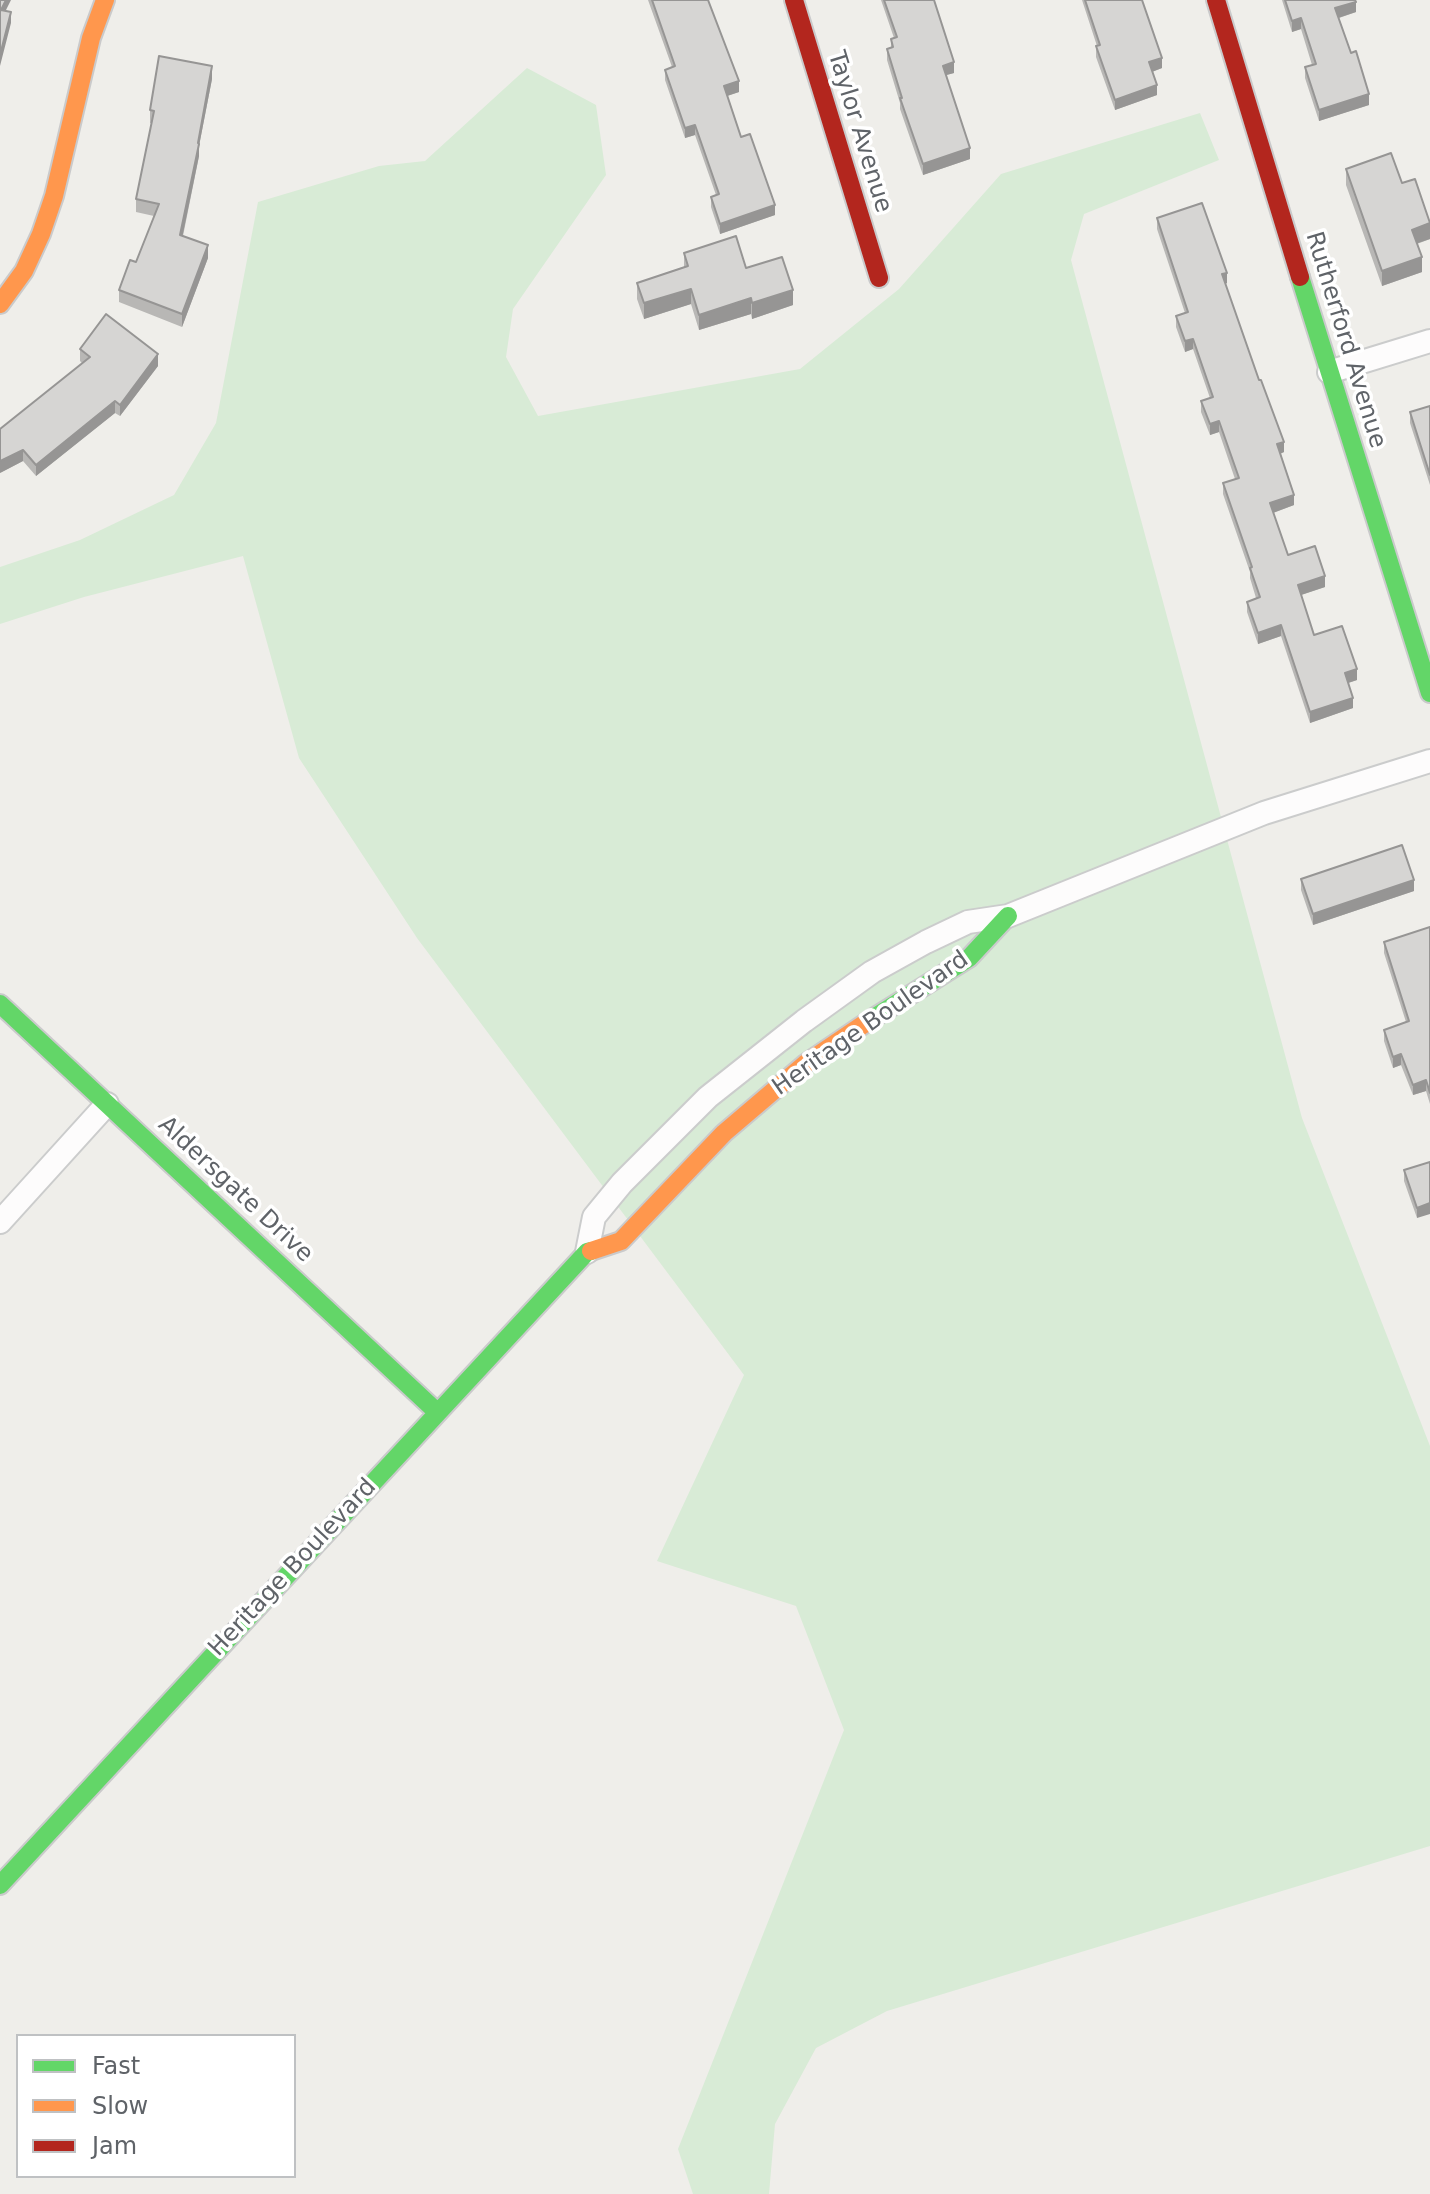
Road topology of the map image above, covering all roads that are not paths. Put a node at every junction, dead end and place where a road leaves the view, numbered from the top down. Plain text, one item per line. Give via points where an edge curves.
1 (105, 0) edge
2 (794, 0) edge
3 (1216, 0) edge
4 (879, 278) dead end
5 (0, 304) edge
6 (1430, 341) edge
7 (1329, 372) junction
8 (1430, 693) edge
9 (1430, 761) edge
10 (1008, 916) junction
11 (0, 1004) edge
12 (107, 1104) junction
13 (0, 1222) edge
14 (587, 1252) junction
15 (437, 1412) junction
16 (0, 1885) edge

1 - 5 street via 48,218 23,272
2 - 4 street, Taylor Avenue
3 - 7 street, Rutherford Avenue
6 - 7 street
7 - 8 street, Rutherford Avenue
9 - 10 street, Heritage Boulevard via 1264,813
10 - 14 street, Heritage Boulevard via 969,958 854,1030 782,1083 724,1133 621,1241
10 - 14 street, Heritage Boulevard via 968,922 872,972 720,1087 594,1217
11 - 12 street, Aldersgate Drive
12 - 13 street
12 - 15 street, Aldersgate Drive
14 - 15 street, Heritage Boulevard
15 - 16 street, Heritage Boulevard

